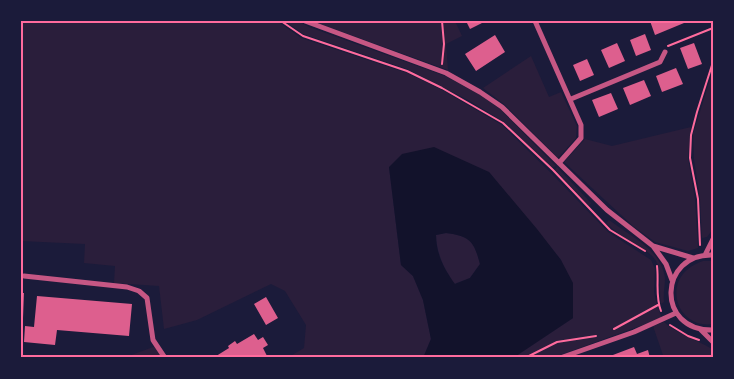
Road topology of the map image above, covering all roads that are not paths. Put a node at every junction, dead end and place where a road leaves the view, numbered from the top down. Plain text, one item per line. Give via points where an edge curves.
1 (305, 21) edge
2 (535, 21) edge
3 (665, 52) road end
4 (571, 99) junction
5 (559, 164) junction
6 (713, 238) edge
7 (653, 246) junction
8 (703, 255) junction
9 (713, 255) edge
10 (692, 258) junction
11 (24, 276) dead end
12 (672, 280) junction
13 (676, 313) junction
14 (701, 330) junction
15 (713, 330) edge
16 (713, 342) edge
17 (165, 358) edge
18 (560, 358) edge

1 - 5 street via 444,72 480,92 502,107
2 - 4 street
3 - 4 street via 660,62
4 - 5 street via 581,125 580,138
5 - 7 street via 607,210
6 - 8 street
7 - 10 street
7 - 12 street via 666,264
8 - 9 street
8 - 10 street
10 - 12 street
11 - 17 street via 139,291 147,298 153,340
12 - 13 street via 670,292
13 - 14 street via 691,327
13 - 18 street via 634,332
14 - 15 street
14 - 16 street

